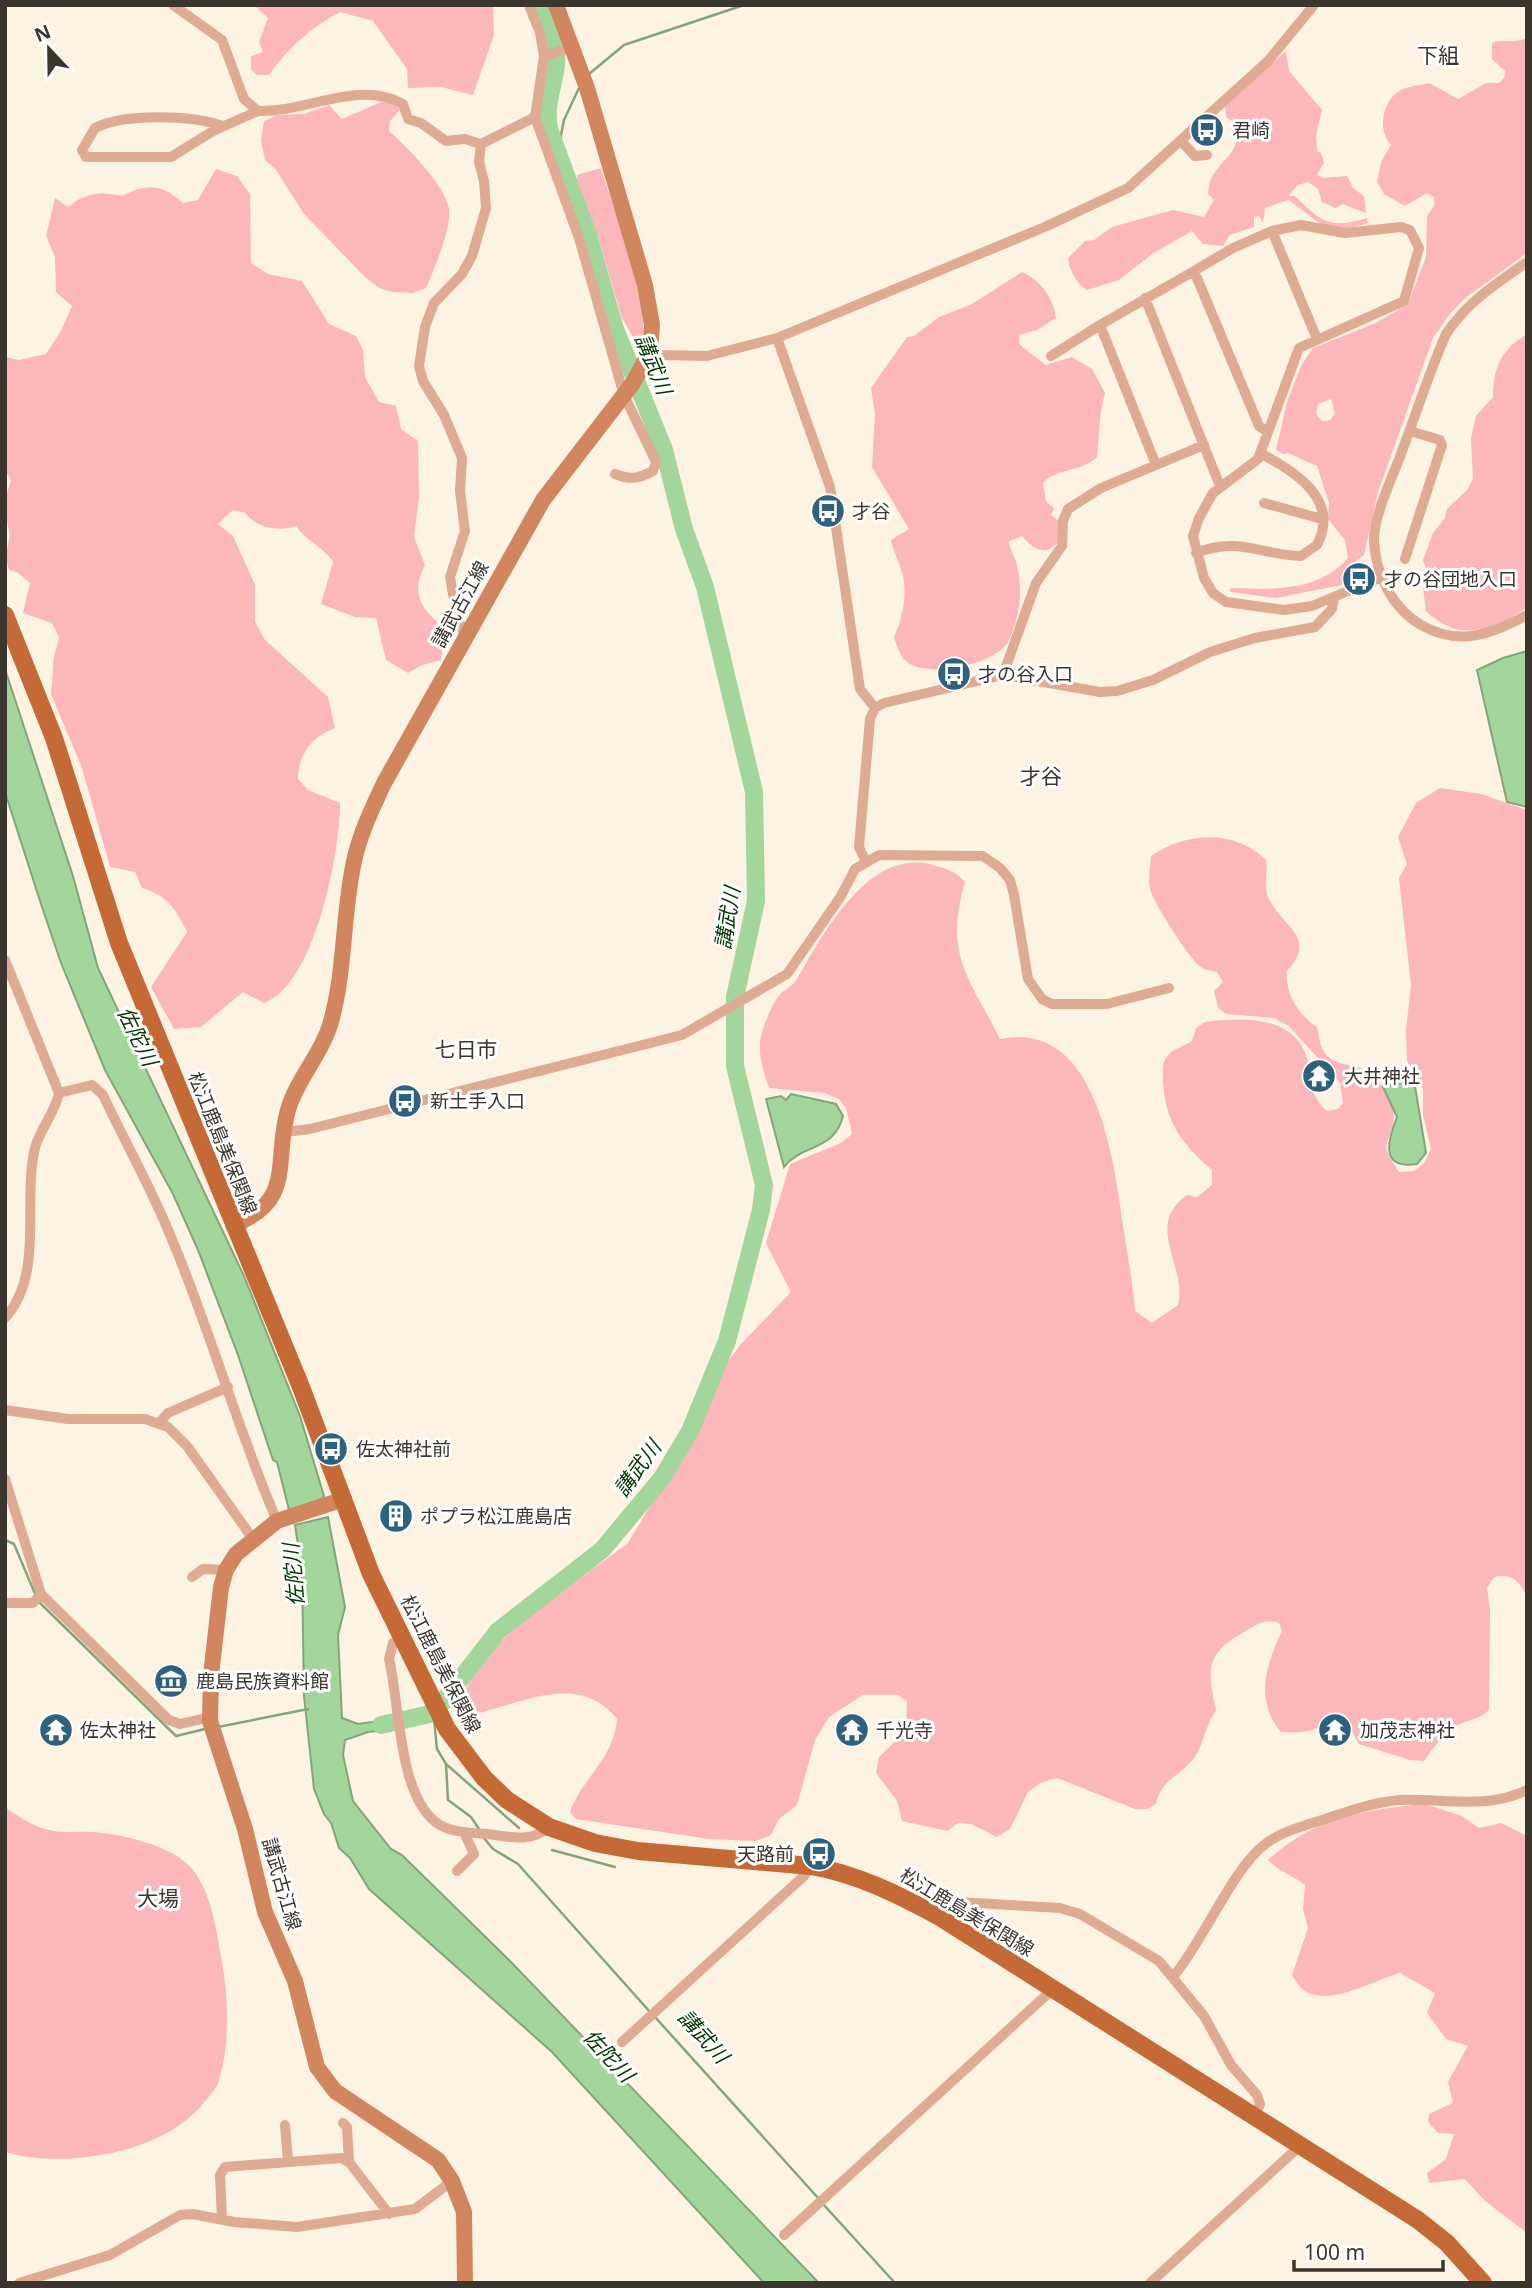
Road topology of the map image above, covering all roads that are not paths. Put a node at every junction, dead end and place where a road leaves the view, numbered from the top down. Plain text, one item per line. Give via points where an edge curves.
1 (173, 5) edge
2 (529, 5) edge
3 (556, 5) edge
4 (1314, 5) edge
5 (567, 49) junction
6 (546, 56) junction
7 (258, 111) junction
8 (535, 117) junction
9 (223, 125) junction
10 (1181, 141) junction
11 (481, 144) junction
12 (1206, 155) dead end
13 (1272, 231) junction
14 (1527, 262) edge
15 (1194, 271) junction
16 (1145, 298) junction
17 (1100, 325) junction
18 (777, 338) junction
19 (1317, 339) junction
20 (647, 356) junction
21 (1051, 356) dead end
22 (626, 392) junction
23 (1266, 431) junction
24 (1410, 431) junction
25 (1204, 445) junction
26 (1261, 453) junction
27 (1156, 465) junction
28 (615, 474) dead end
29 (1220, 486) junction
30 (1264, 503) dead end
31 (1322, 519) junction
32 (1196, 553) junction
33 (1405, 559) dead end
34 (1382, 577) junction
35 (1334, 598) junction
36 (5, 614) edge
37 (1527, 615) edge
38 (465, 636) junction
39 (1003, 675) junction
40 (875, 708) junction
41 (865, 860) junction
42 (5, 960) edge
43 (1168, 988) dead end
44 (59, 1093) junction
45 (284, 1132) junction
46 (233, 1225) junction
47 (5, 1318) edge
48 (228, 1387) junction
49 (5, 1410) edge
50 (159, 1423) junction
51 (5, 1479) edge
52 (337, 1501) junction
53 (283, 1518) junction
54 (253, 1539) junction
55 (226, 1570) junction
56 (191, 1577) dead end
57 (38, 1597) junction
58 (5, 1603) edge
59 (400, 1637) junction
60 (211, 1724) junction
61 (1527, 1790) edge
62 (549, 1827) junction
63 (464, 1832) junction
64 (811, 1866) junction
65 (457, 1871) dead end
66 (938, 1916) junction
67 (1173, 1977) junction
68 (1053, 1989) junction
69 (622, 2042) dead end
70 (1255, 2116) junction
71 (343, 2123) dead end
72 (285, 2126) dead end
73 (1301, 2145) junction
74 (288, 2162) junction
75 (349, 2162) junction
76 (452, 2181) junction
77 (389, 2214) junction
78 (222, 2219) junction
79 (784, 2235) dead end
80 (19, 2283) edge
81 (465, 2283) edge
82 (1150, 2283) edge
83 (1483, 2283) edge

1 - 7 street via 222,40 244,99
2 - 6 street
3 - 5 main road
4 - 10 street via 1268,61
5 - 6 street
5 - 20 main road via 587,88 649,300 652,325
6 - 8 street
7 - 9 street
7 - 11 street via 381,95 403,103 408,119 446,141 466,138
8 - 11 street
8 - 22 street via 579,238
9 - 9 street via 171,157 86,157 82,150 95,128 117,120 185,118
10 - 12 street via 1195,156
10 - 18 street via 1128,188 1034,232
11 - 38 street via 486,208 472,256 462,274 434,303 419,366 462,458 464,531 450,577
13 - 15 street
13 - 19 street
13 - 19 street via 1301,225 1345,233 1401,227 1416,239 1419,248 1404,301
14 - 24 street via 1479,296 1452,324
15 - 16 street
15 - 23 street via 1259,426
16 - 17 street
16 - 25 street
17 - 21 street
17 - 27 street
18 - 20 street via 707,356
18 - 40 street via 830,487 860,689
19 - 23 street via 1299,348
20 - 22 main road, 講武古江線
22 - 28 street via 656,465 651,473 633,480
22 - 38 main road, 講武古江線 via 543,500
23 - 26 street
24 - 33 street via 1440,440 1442,445
24 - 34 street via 1373,539
25 - 27 street
25 - 29 street
26 - 29 street via 1251,466
26 - 31 street via 1308,483
27 - 39 street via 1101,488 1068,509 1062,547 1036,583
29 - 32 street via 1199,519
30 - 31 street
31 - 32 street via 1317,545 1301,556 1236,544
32 - 35 street via 1208,586 1226,602 1284,610
34 - 35 street
34 - 37 street via 1394,605 1445,635 1476,637
35 - 39 street via 1332,609 1315,627 1210,652 1137,686 1100,692
36 - 46 main road, 松江鹿島美保関線 via 54,738 119,943
38 - 45 main road, 講武古江線 via 366,821 355,857 330,1027 292,1098
39 - 40 street via 902,697
40 - 41 street via 870,719 859,846
41 - 43 street via 898,854 983,856 1000,868 1014,895 1028,979 1052,1004 1107,1004
41 - 45 street via 787,974 667,1040
42 - 44 street
44 - 47 street via 35,1150 25,1273 18,1302
44 - 48 street via 87,1085 100,1089 168,1229
45 - 46 main road, 講武古江線 via 271,1200 261,1212
46 - 52 main road, 松江鹿島美保関線
48 - 50 street via 168,1413
48 - 53 street via 258,1478
49 - 50 street via 68,1419 107,1417
50 - 54 street via 187,1446
51 - 57 street
52 - 53 main road, 講武古江線
52 - 59 main road, 松江鹿島美保関線
53 - 54 main road, 講武古江線
54 - 55 main road, 講武古江線
55 - 56 street via 203,1569
55 - 60 main road, 講武古江線 via 211,1675
57 - 58 street via 33,1603
57 - 60 street via 169,1720
59 - 62 main road, 松江鹿島美保関線 via 447,1729 484,1778 507,1800
59 - 63 street via 389,1652 409,1776 420,1805 442,1826
60 - 76 main road, 講武古江線 via 245,1829 265,1912 295,1981 323,2079 427,2150
61 - 67 street via 1500,1799 1458,1803 1401,1800 1368,1805 1280,1836 1264,1845 1246,1866
62 - 63 street via 529,1838
62 - 64 main road, 松江鹿島美保関線 via 638,1851
63 - 65 street via 474,1854
64 - 66 main road, 松江鹿島美保関線 via 890,1890
64 - 69 street
66 - 67 street via 946,1903 958,1902 1060,1908 1080,1914 1159,1961
66 - 68 main road, 松江鹿島美保関線
67 - 70 street via 1215,2032 1231,2065 1257,2095 1260,2104
68 - 70 main road, 松江鹿島美保関線
68 - 79 street
70 - 73 main road, 松江鹿島美保関線
71 - 75 street
72 - 74 street
73 - 82 street
73 - 83 main road, 松江鹿島美保関線 via 1418,2220 1447,2243
74 - 75 street via 341,2158
74 - 78 street via 223,2168
75 - 77 street
76 - 77 street via 415,2208
76 - 81 main road, 講武古江線 via 464,2212
77 - 78 street via 297,2227
78 - 80 street via 180,2215 110,2255

